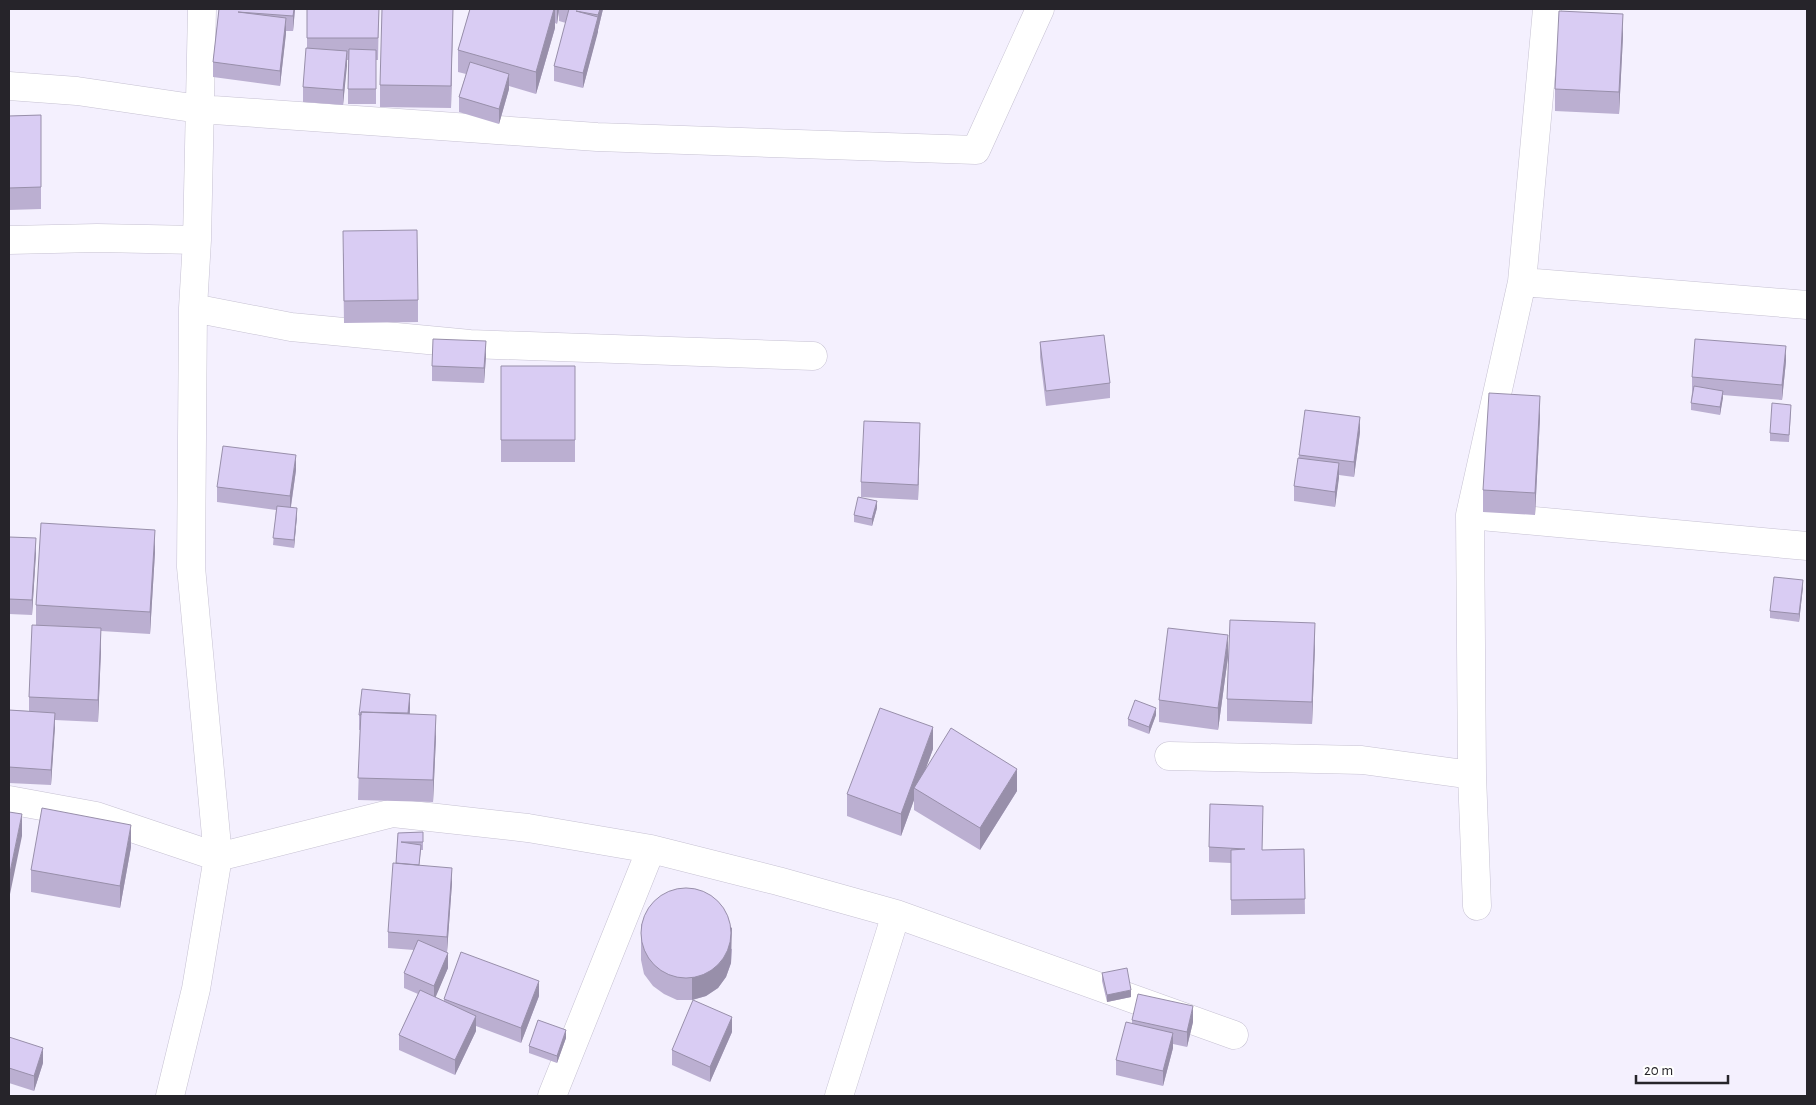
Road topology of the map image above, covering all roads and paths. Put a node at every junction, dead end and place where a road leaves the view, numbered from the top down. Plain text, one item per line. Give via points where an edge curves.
1 (202, 9) edge
2 (1040, 9) edge
3 (1546, 9) edge
4 (9, 86) edge
5 (199, 109) junction
6 (9, 240) edge
7 (198, 240) junction
8 (1522, 282) junction
9 (1807, 305) edge
10 (193, 308) junction
11 (813, 356) dead end
12 (1470, 515) junction
13 (1807, 546) edge
14 (1169, 756) dead end
15 (1472, 775) junction
16 (9, 800) edge
17 (652, 849) junction
18 (218, 857) junction
19 (1477, 906) dead end
20 (896, 914) junction
21 (1234, 1035) dead end
22 (170, 1096) edge
23 (552, 1096) edge
24 (839, 1096) edge

1 - 5 street
2 - 5 street via 976,150 597,137
3 - 8 street
4 - 5 street via 78,91
5 - 7 street
6 - 7 street
7 - 10 street
8 - 9 street
8 - 12 street
10 - 11 street via 291,327 470,344
10 - 18 street via 191,567
12 - 13 street
12 - 15 street
14 - 15 street via 1362,760
15 - 19 street
16 - 18 street via 96,816
17 - 18 street via 528,828 393,813
17 - 20 street
17 - 23 street
18 - 22 street via 196,989
20 - 21 street
20 - 24 street

